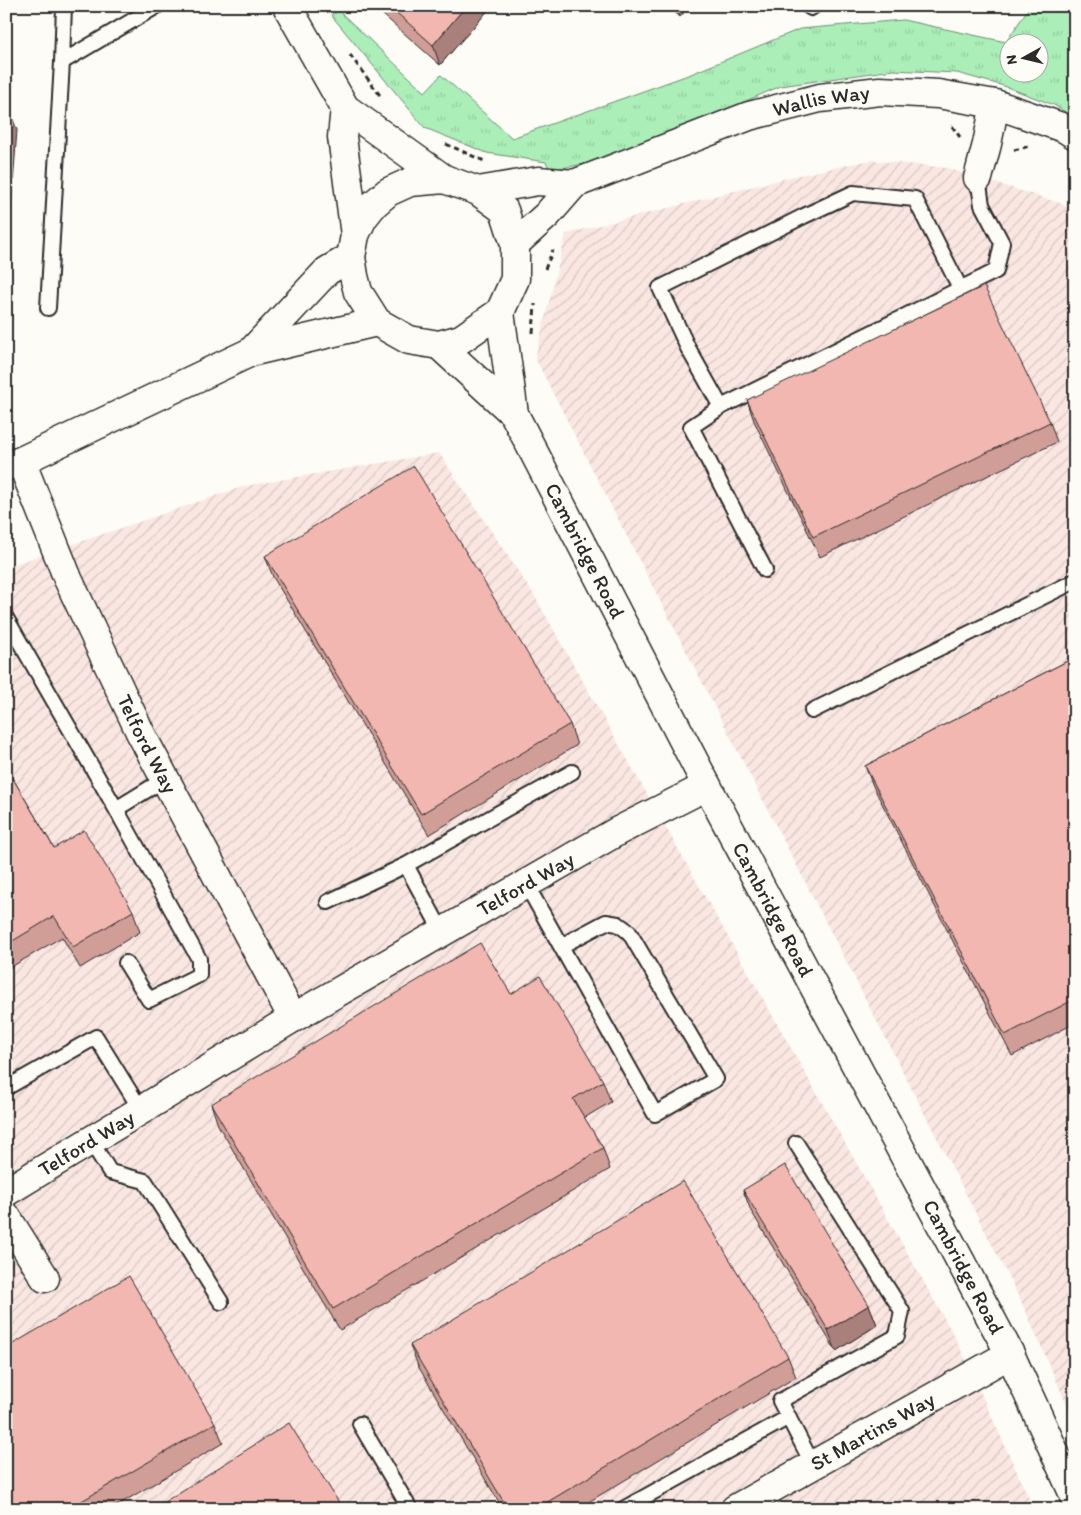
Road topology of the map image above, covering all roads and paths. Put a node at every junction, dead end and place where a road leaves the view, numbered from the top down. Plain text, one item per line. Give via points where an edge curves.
1 (64, 6) edge
2 (157, 6) edge
3 (287, 6) edge
4 (808, 6) edge
5 (814, 6) edge
6 (345, 49) dead end
7 (62, 62) junction
8 (385, 103) dead end
9 (995, 104) junction
10 (345, 108) junction
11 (947, 120) dead end
12 (1075, 135) edge
13 (960, 138) dead end
14 (444, 143) dead end
15 (485, 161) dead end
16 (978, 178) joint
17 (444, 179) junction
18 (574, 184) junction
19 (478, 191) junction
20 (515, 244) junction
21 (353, 246) junction
22 (960, 288) junction
23 (48, 308) dead end
24 (500, 312) junction
25 (377, 322) junction
26 (439, 345) junction
27 (251, 352) junction
28 (721, 407) junction
29 (514, 414) junction
30 (14, 463) edge
31 (765, 570) dead end
32 (1075, 581) edge
33 (6, 618) edge
34 (812, 711) dead end
35 (572, 772) dead end
36 (165, 779) junction
37 (707, 786) junction
38 (116, 808) junction
39 (406, 865) junction
40 (526, 884) junction
41 (328, 902) dead end
42 (442, 932) junction
43 (561, 946) junction
44 (126, 963) dead end
45 (293, 1018) junction
46 (6, 1088) edge
47 (141, 1110) junction
48 (90, 1140) junction
49 (796, 1143) dead end
50 (6, 1192) edge
51 (6, 1216) edge
52 (45, 1278) dead end
53 (221, 1302) dead end
54 (1010, 1354) junction
55 (789, 1417) junction
56 (360, 1424) dead end
57 (813, 1465) junction
58 (1075, 1497) edge
59 (410, 1509) edge
60 (623, 1509) edge
61 (735, 1509) edge

1 - 7 lane
2 - 7 lane
3 - 10 street
4 - 5 lane
6 - 8 path
7 - 23 lane
9 - 12 street, Wallis Way via 1064,128
9 - 16 street
9 - 18 street, Wallis Way via 938,94 880,92 820,98 749,116
10 - 17 street
10 - 21 street via 342,137
11 - 13 path
14 - 15 path
16 - 22 lane via 982,205 1002,243 996,271
17 - 19 street
17 - 21 street via 410,182 388,192 363,218
18 - 19 street, Wallis Way via 538,181
18 - 20 street, Wallis Way
19 - 20 street via 504,210
20 - 24 street via 515,280
21 - 25 street via 358,292
21 - 27 street
22 - 28 lane
22 - 28 lane via 915,199 853,193 804,216 660,288
24 - 26 street via 461,338
24 - 29 street
25 - 26 street via 409,340
25 - 27 street
26 - 29 street, Cambridge Road
27 - 30 street
28 - 31 lane via 691,427
29 - 37 street, Cambridge Road
30 - 36 street, Telford Way
32 - 34 lane
33 - 38 lane
35 - 39 lane
36 - 38 lane
36 - 45 street, Telford Way
37 - 40 street, Telford Way via 618,831
37 - 54 street, Cambridge Road
38 - 44 lane via 199,959 199,975 149,1000
39 - 41 lane
39 - 42 lane
40 - 42 street, Telford Way
40 - 43 lane
42 - 45 street, Telford Way
43 - 43 lane via 655,1114 716,1079 629,932 618,924 606,922
45 - 47 street, Telford Way
46 - 47 lane via 96,1037
47 - 48 street, Telford Way
48 - 50 street, Telford Way
48 - 53 lane via 110,1172 145,1181
49 - 55 lane via 902,1311 897,1336 780,1402
51 - 52 street
54 - 57 street, St Martins Way
54 - 58 street, Cambridge Road
55 - 57 lane
55 - 60 lane
56 - 59 lane
57 - 61 street, St Martins Way

